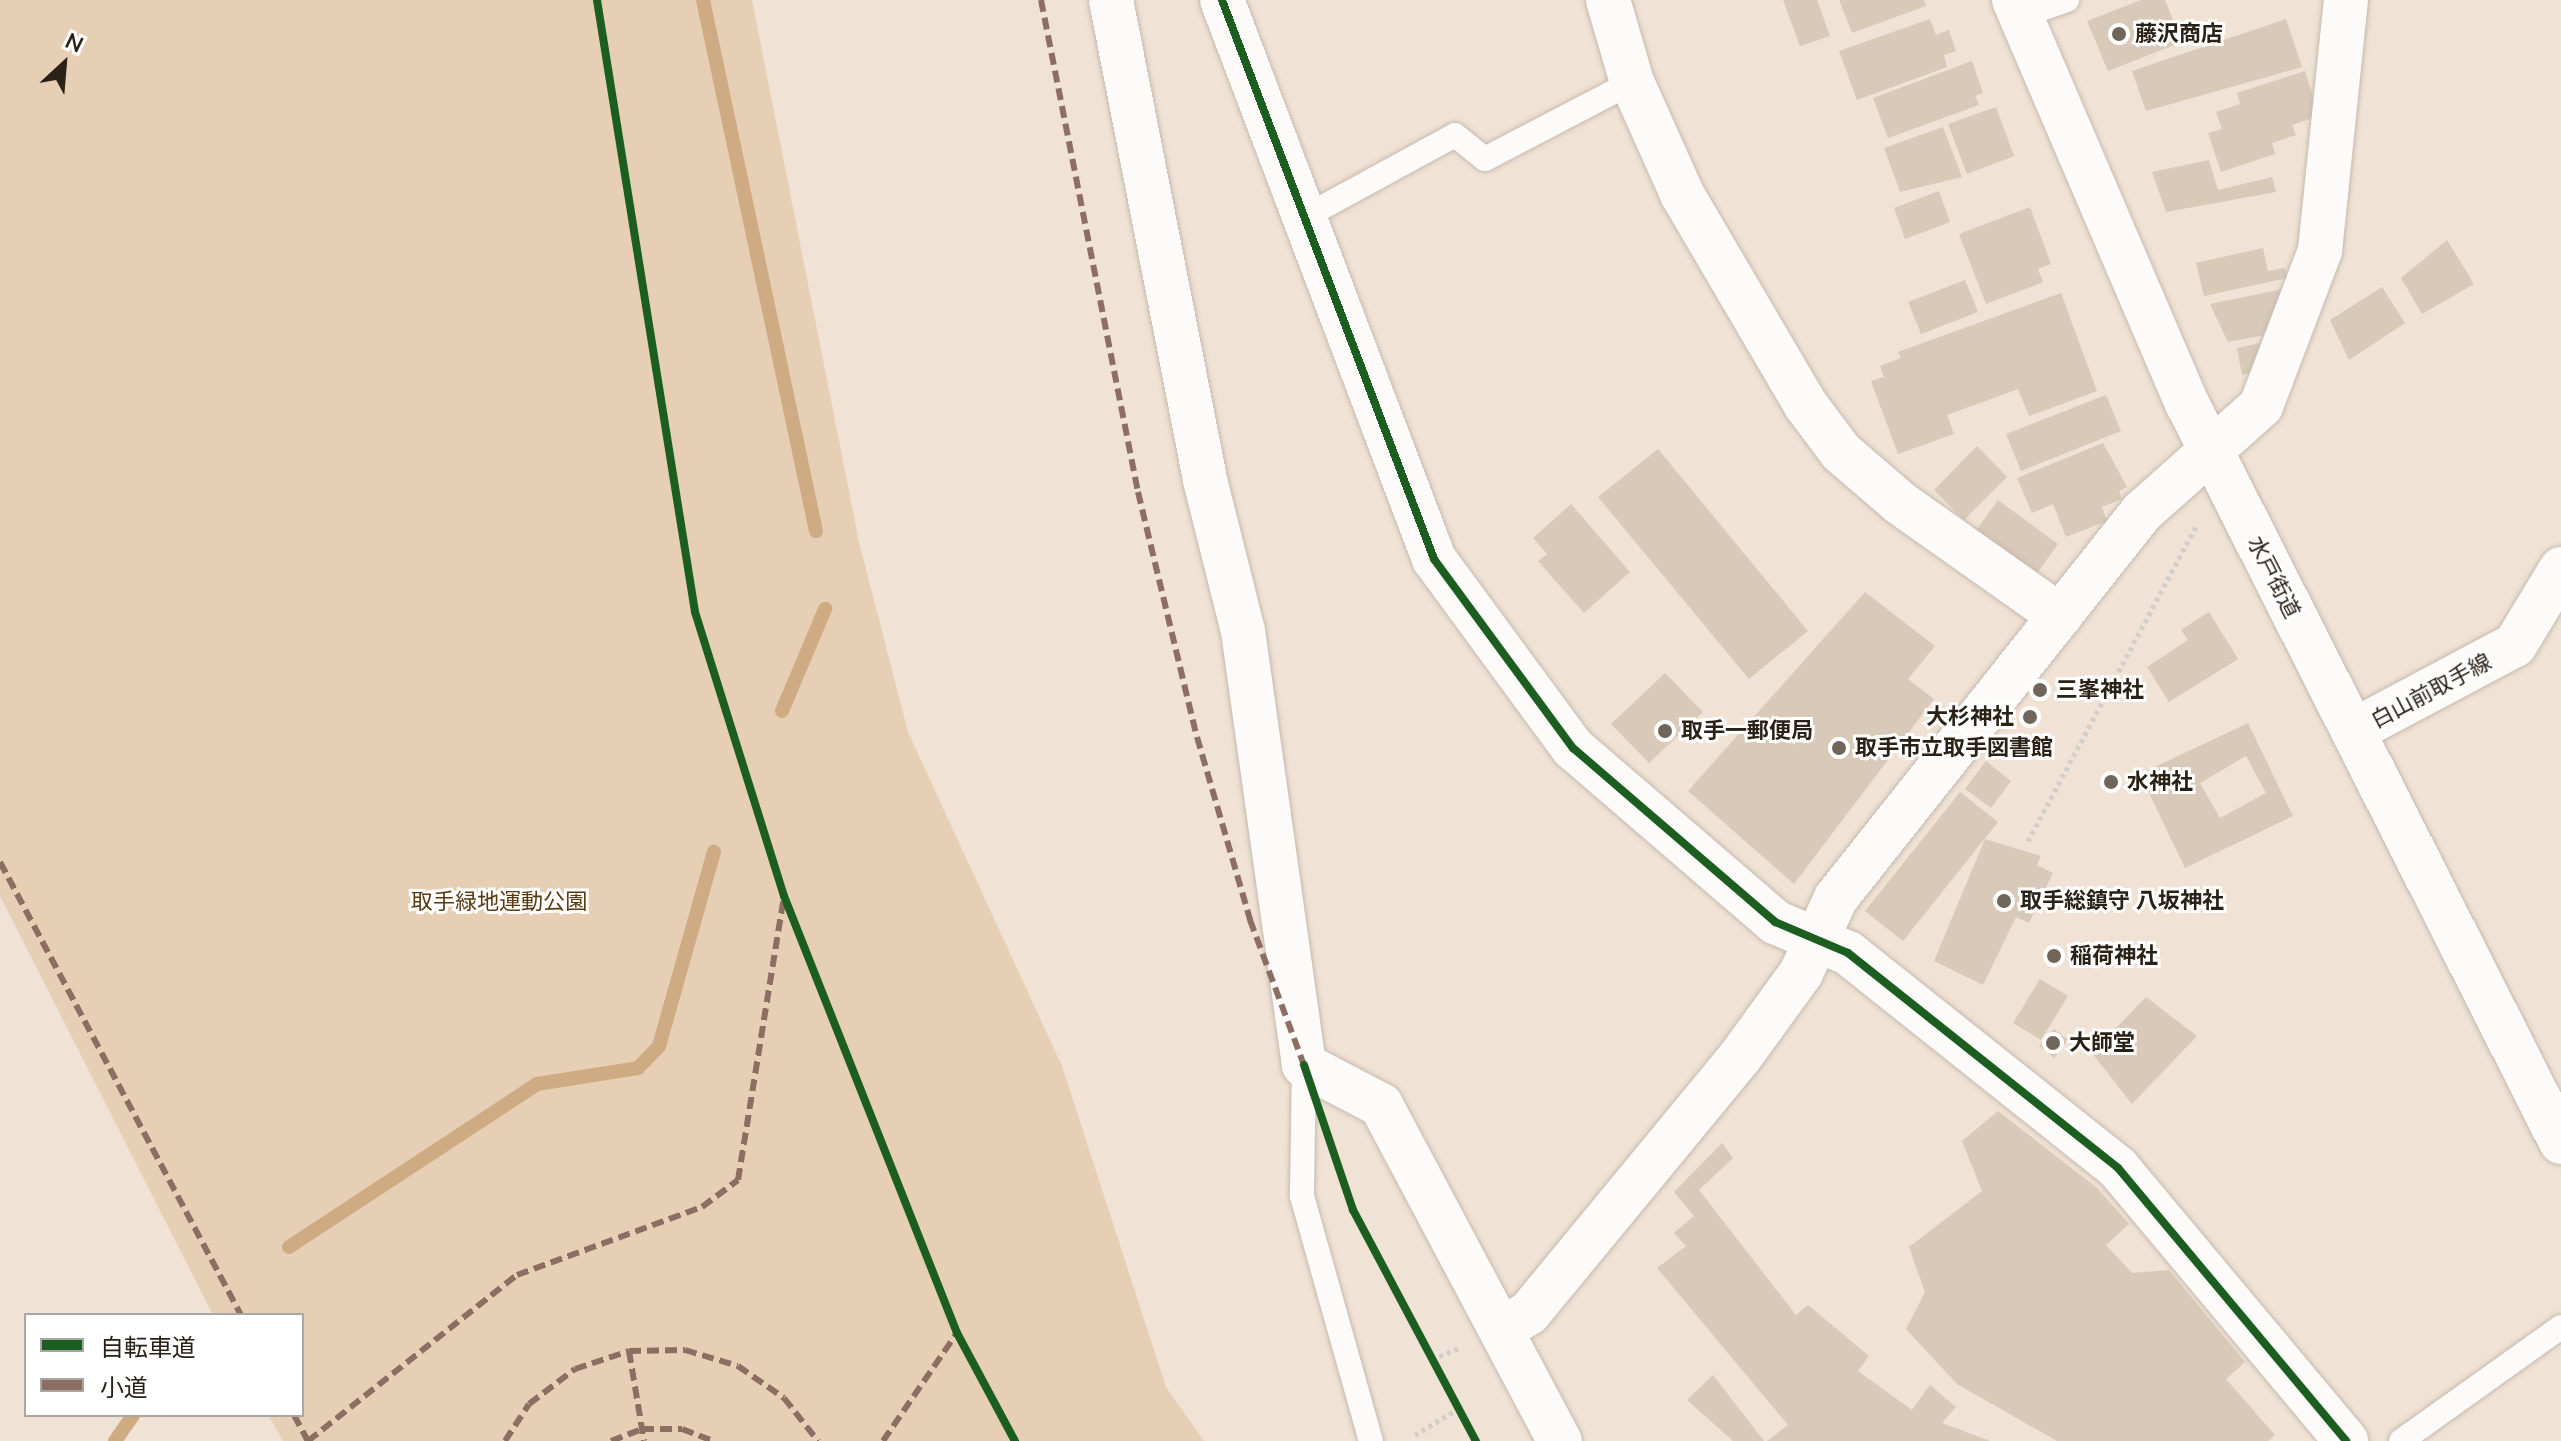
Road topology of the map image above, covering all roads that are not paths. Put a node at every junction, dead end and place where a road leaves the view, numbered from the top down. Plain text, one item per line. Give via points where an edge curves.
1 (1111, 0) edge
2 (1222, 0) edge
3 (1608, 0) edge
4 (2067, 0) edge
5 (2346, 0) edge
6 (2017, 8) edge
7 (1632, 82) junction
8 (1301, 219) junction
9 (2211, 450) junction
10 (2561, 569) edge
11 (2060, 616) junction
12 (2353, 731) junction
13 (1816, 940) junction
14 (1304, 1065) junction
15 (2561, 1142) edge
16 (2561, 1327) edge
17 (1503, 1329) junction
18 (1371, 1441) edge
19 (1560, 1441) edge
20 (2346, 1441) edge
21 (2401, 1441) edge

1 - 14 street via 1205,480 1243,631
2 - 8 street
3 - 7 street
4 - 6 lane
5 - 9 street via 2320,251 2261,406
6 - 9 street, 水戸街道
7 - 8 lane via 1485,159 1455,135
7 - 11 street via 1682,194 1841,452 1973,560
8 - 13 street via 1434,559 1573,748 1775,922
9 - 11 street via 2142,512
9 - 12 street, 水戸街道
10 - 12 street, 白山前取手線 via 2515,645
11 - 13 street via 1836,898
12 - 15 street, 水戸街道
13 - 17 street via 1801,973 1740,1057 1529,1313
13 - 20 street via 1873,971 2118,1168
14 - 17 street via 1381,1105
14 - 18 lane via 1302,1196
16 - 21 lane
17 - 19 street

